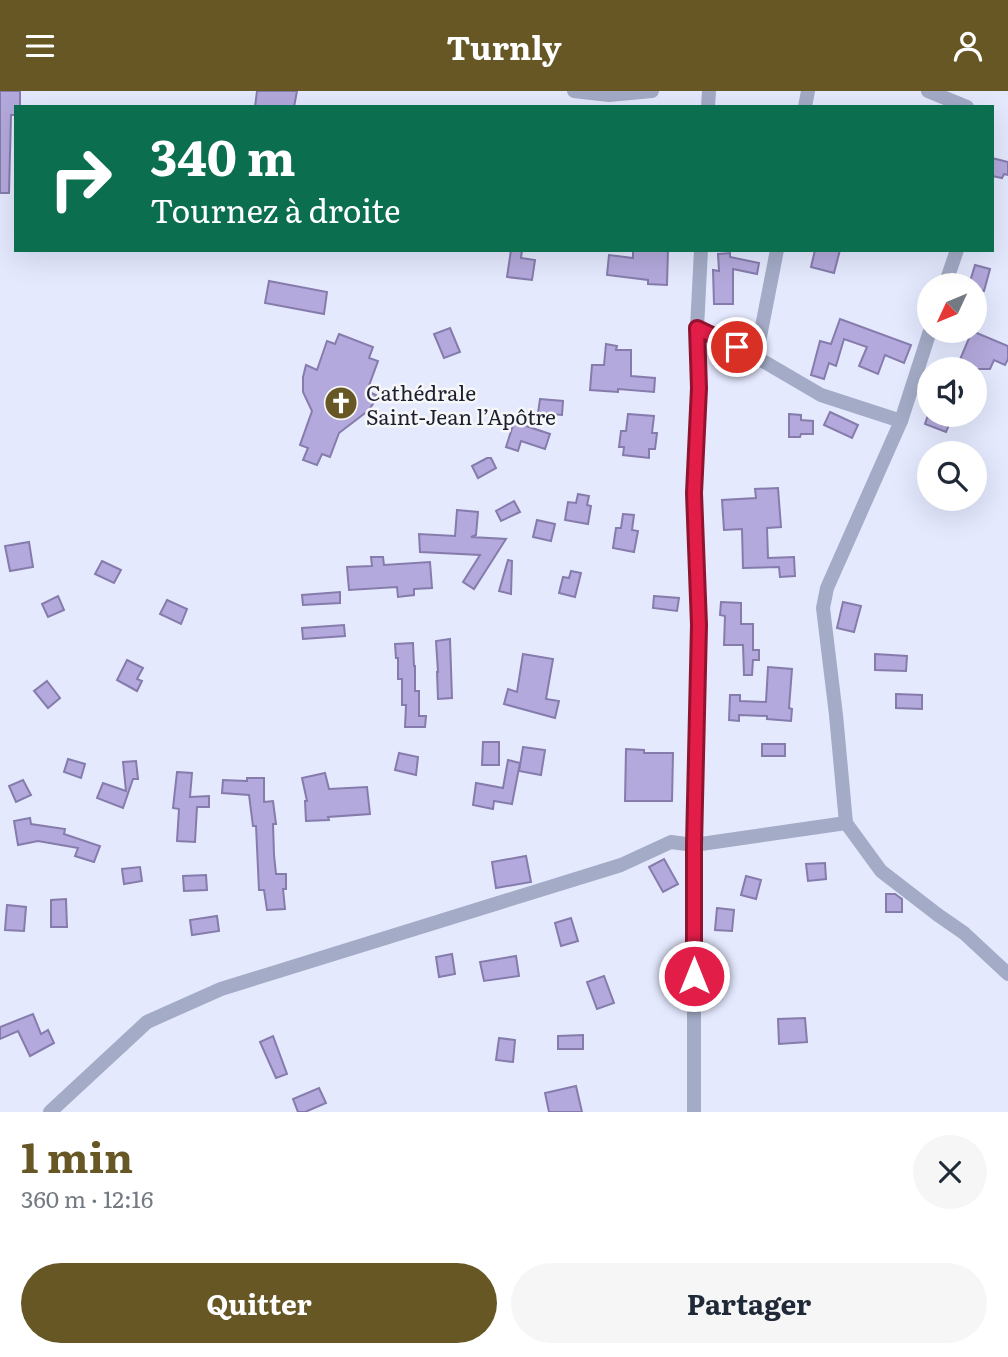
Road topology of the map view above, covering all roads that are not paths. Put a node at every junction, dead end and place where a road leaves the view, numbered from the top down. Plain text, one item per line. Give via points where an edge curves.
1 (574, 91) edge
2 (652, 91) edge
3 (928, 91) edge
4 (962, 105) edge
5 (701, 252) edge
6 (777, 252) edge
7 (956, 252) edge
8 (949, 273) edge
9 (697, 328) junction
10 (926, 343) edge
11 (756, 357) junction
12 (901, 421) junction
13 (846, 823) junction
14 (694, 845) junction
15 (1008, 974) edge
16 (50, 1112) edge
17 (694, 1112) edge

1 - 2 street via 609,95
3 - 4 street
5 - 9 street
6 - 11 street
7 - 8 street
9 - 11 street
9 - 14 street via 694,493 699,625
10 - 12 street
11 - 12 street via 821,395
12 - 13 street via 827,587 823,608
13 - 14 street
13 - 15 street via 881,871 964,933
14 - 16 street via 671,842 621,865 221,989 147,1022
14 - 17 street

